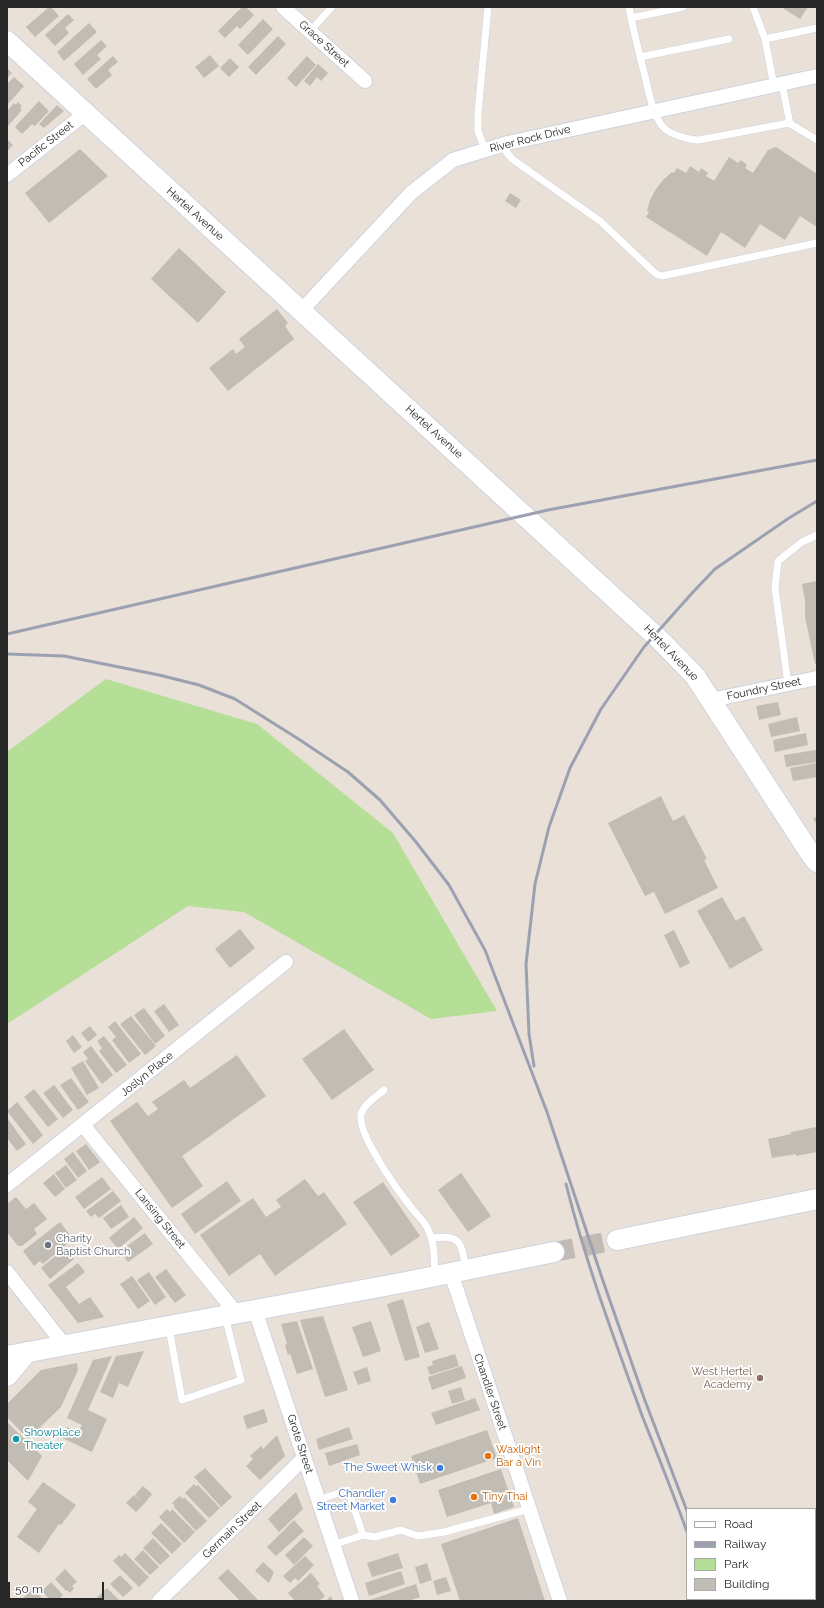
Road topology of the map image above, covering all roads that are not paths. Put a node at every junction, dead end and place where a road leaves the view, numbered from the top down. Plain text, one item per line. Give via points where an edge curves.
1 (283, 7) edge
2 (332, 7) edge
3 (488, 7) edge
4 (629, 7) edge
5 (684, 7) edge
6 (754, 7) edge
7 (631, 18) junction
8 (817, 28) edge
9 (310, 31) junction
10 (729, 38) dead end
11 (765, 39) junction
12 (7, 41) edge
13 (640, 58) junction
14 (817, 76) edge
15 (365, 81) dead end
16 (778, 85) junction
17 (654, 111) junction
18 (86, 113) junction
19 (790, 124) junction
20 (817, 140) edge
21 (502, 145) junction
22 (485, 150) junction
23 (7, 176) edge
24 (817, 243) edge
25 (301, 311) junction
26 (817, 535) edge
27 (817, 678) edge
28 (788, 684) junction
29 (711, 700) junction
30 (815, 856) edge
31 (286, 962) dead end
32 (384, 1090) dead end
33 (83, 1125) junction
34 (7, 1185) edge
35 (817, 1199) edge
36 (432, 1238) junction
37 (617, 1240) tunnel mouth
38 (554, 1252) tunnel mouth
39 (7, 1272) edge
40 (450, 1273) junction
41 (239, 1313) junction
42 (168, 1326) junction
43 (65, 1346) junction
44 (27, 1352) junction
45 (7, 1356) edge
46 (7, 1376) edge
47 (304, 1458) junction
48 (318, 1500) junction
49 (530, 1509) junction
50 (363, 1535) junction
51 (333, 1545) junction
52 (159, 1601) edge
53 (352, 1601) edge
54 (560, 1601) edge

1 - 9 street, Grace Street
2 - 9 lane
3 - 22 lane via 478,113 478,131
4 - 7 lane
5 - 7 lane
6 - 11 lane
7 - 13 lane
8 - 11 lane
9 - 15 street, Grace Street
10 - 13 lane
11 - 16 lane
12 - 18 street, Hertel Avenue
13 - 17 lane
14 - 16 street, River Rock Drive
16 - 17 street, River Rock Drive
16 - 19 lane
17 - 19 lane via 663,127 691,140
17 - 21 street, River Rock Drive
18 - 23 street, Pacific Street
18 - 25 street, Hertel Avenue
19 - 20 lane
21 - 22 street, River Rock Drive
21 - 24 lane via 512,159 600,221 656,274 662,276
22 - 25 street, River Rock Drive via 453,160 411,193
25 - 29 street, Hertel Avenue via 661,641 694,676
26 - 28 lane via 802,542 778,561 775,588
27 - 28 street, Foundry Street
28 - 29 street, Foundry Street
29 - 30 street, Hertel Avenue
31 - 33 street, Joslyn Place
32 - 36 lane via 364,1108 361,1115 362,1126 383,1167 425,1224
33 - 34 street, Joslyn Place
33 - 41 street, Lansing Street
35 - 37 street
36 - 40 lane
36 - 40 lane via 446,1236 461,1244
38 - 40 street
39 - 43 street
40 - 41 street
40 - 49 street, Chandler Street
41 - 42 street
41 - 42 lane via 241,1380 182,1400
41 - 47 street, Grote Street
42 - 43 street
43 - 44 street
44 - 45 street
44 - 46 street
47 - 48 street, Grote Street
47 - 52 street, Germain Street
48 - 50 lane via 348,1490
48 - 51 street, Grote Street
49 - 50 lane via 418,1536 401,1530 375,1537
49 - 54 street, Chandler Street
50 - 51 lane
51 - 53 street, Grote Street

